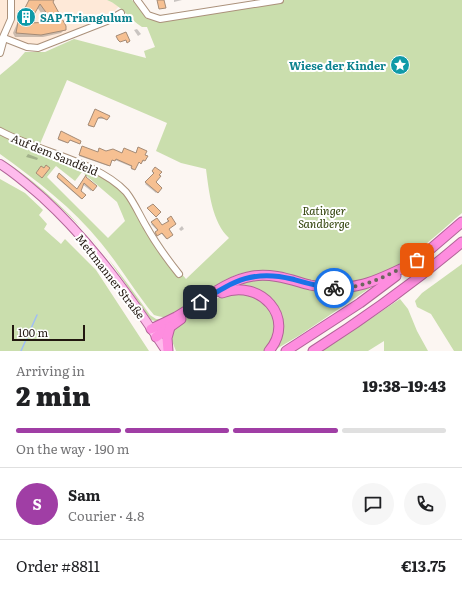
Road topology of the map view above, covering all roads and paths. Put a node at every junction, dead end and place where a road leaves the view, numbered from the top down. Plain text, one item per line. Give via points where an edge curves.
1 (11, 0) edge
2 (137, 0) edge
3 (280, 0) edge
4 (121, 13) dead end
5 (4, 38) junction
6 (0, 44) edge
7 (0, 53) edge
8 (0, 131) edge
9 (1, 166) edge
10 (462, 222) edge
11 (462, 242) edge
12 (417, 260) junction
13 (179, 274) dead end
14 (170, 327) junction
15 (154, 333) junction
16 (167, 351) edge
17 (269, 351) edge
18 (286, 351) edge
19 (313, 351) edge

1 - 5 street via 12,13
2 - 3 street via 144,11 152,17 169,19
4 - 5 street via 38,48 27,47
5 - 6 street
5 - 7 street
8 - 13 street, Auf dem Sandfeld via 36,148 95,170 115,183 126,193 161,251
9 - 15 main road, Mettmanner Straße via 33,189 72,226 100,258
10 - 12 highway
11 - 19 highway via 431,269 366,317
12 - 15 highway via 381,279 349,288 324,287 268,275 248,277 230,284
12 - 18 highway via 360,303
14 - 15 highway
14 - 16 highway
14 - 17 highway via 221,293 235,288 250,290 268,300 277,316 279,330
15 - 16 main road, Mettmanner Straße

